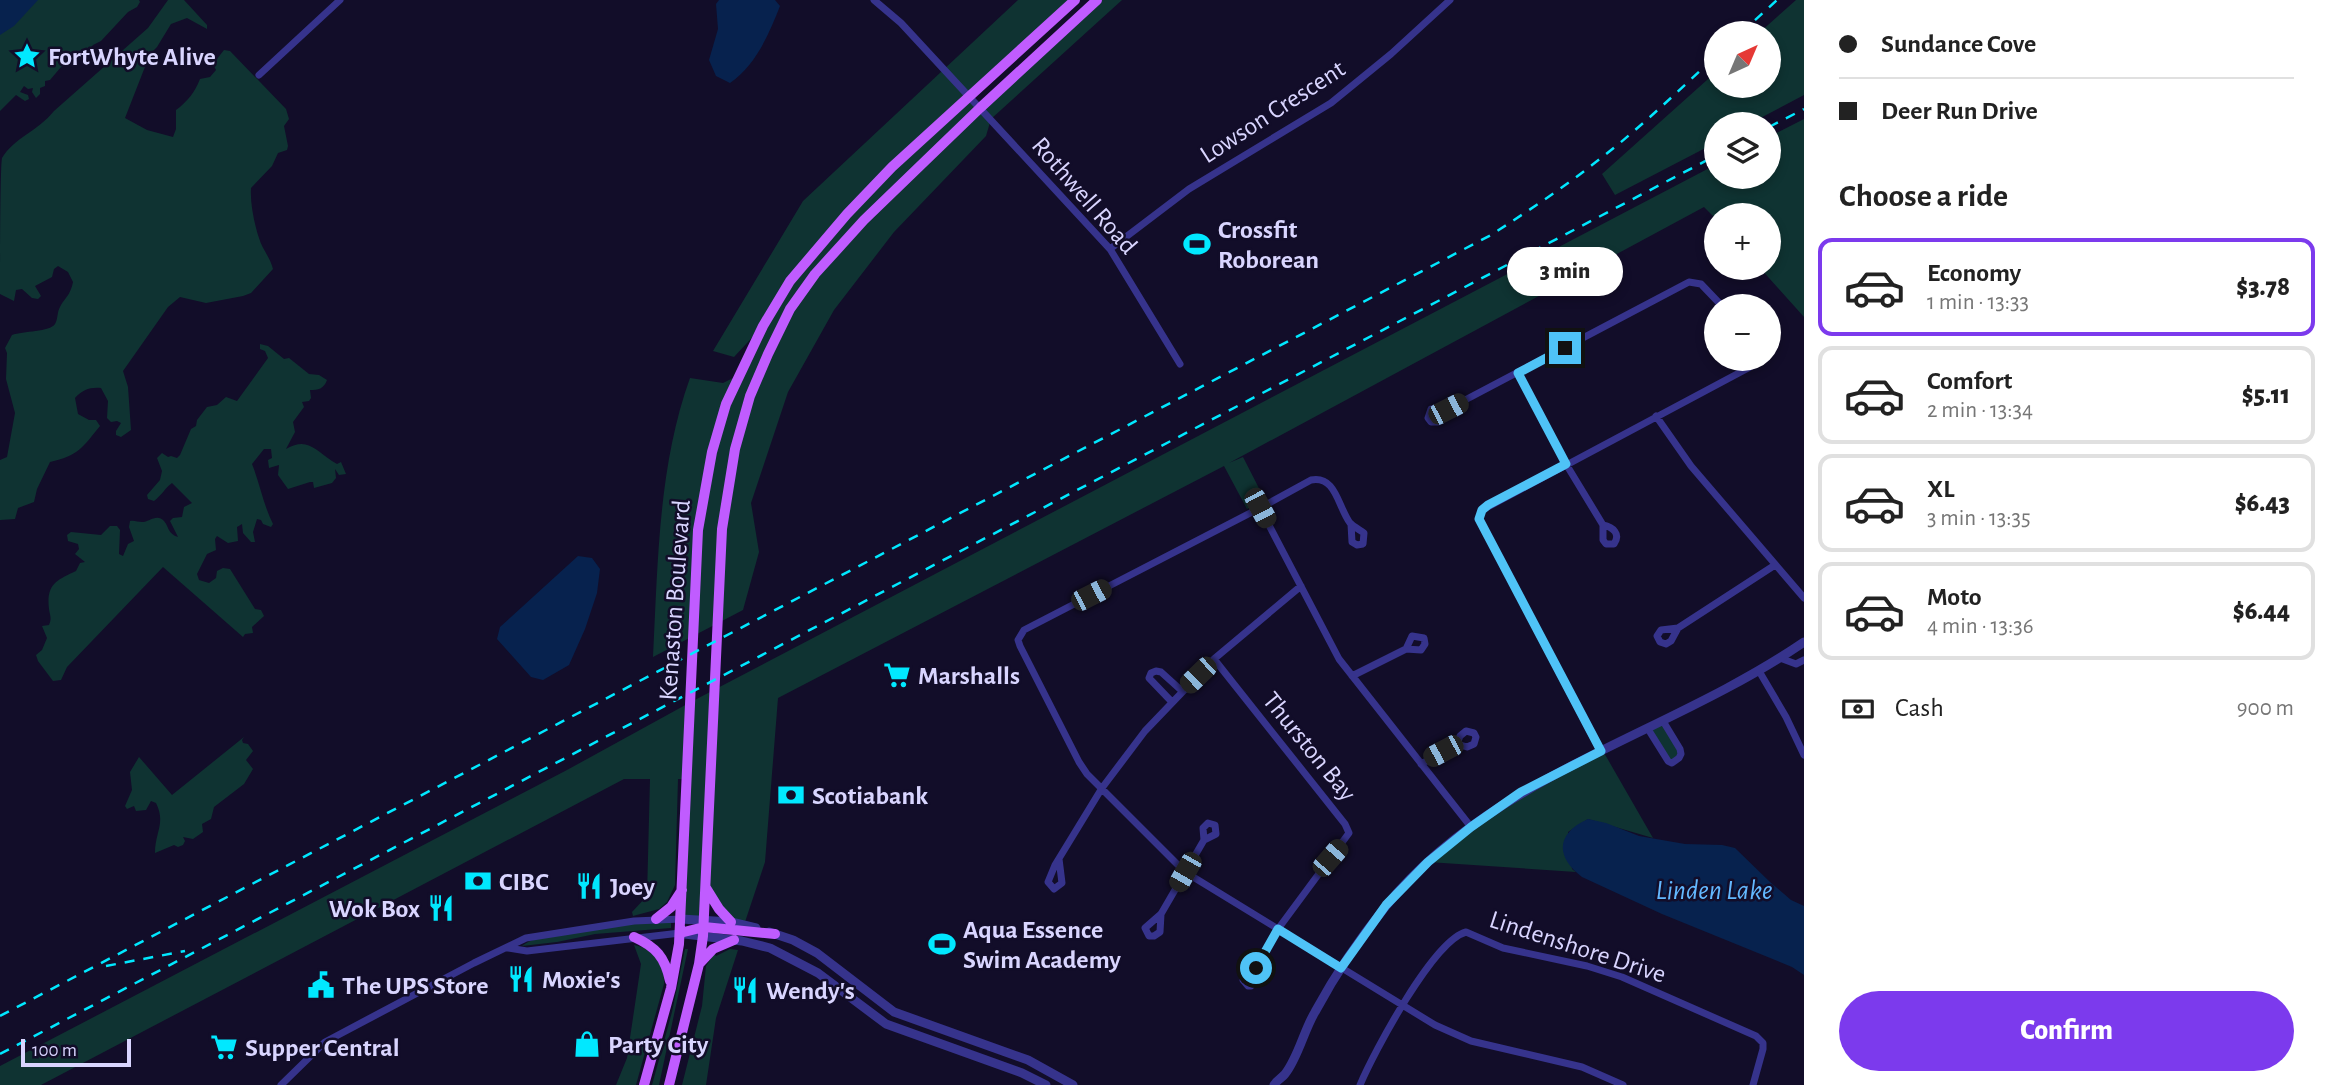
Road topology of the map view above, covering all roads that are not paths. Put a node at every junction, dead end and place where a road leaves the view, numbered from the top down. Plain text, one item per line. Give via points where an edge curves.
1 (340, 0) edge
2 (874, 0) edge
3 (1075, 0) edge
4 (1097, 0) edge
5 (1450, 0) edge
6 (260, 75) dead end
7 (970, 97) junction
8 (980, 108) junction
9 (1110, 250) junction
10 (1711, 294) edge
11 (1180, 364) dead end
12 (1742, 371) edge
13 (1518, 373) junction
14 (1448, 409) dead end
15 (1656, 416) junction
16 (1566, 464) junction
17 (1260, 508) junction
18 (1351, 524) dead end
19 (1603, 525) dead end
20 (1775, 565) junction
21 (1301, 586) junction
22 (1804, 598) edge
23 (1678, 628) dead end
24 (1804, 642) edge
25 (1406, 649) dead end
26 (1780, 658) junction
27 (1214, 659) junction
28 (1804, 660) edge
29 (1759, 671) junction
30 (1352, 676) junction
31 (1182, 691) junction
32 (1171, 701) junction
33 (1663, 721) junction
34 (1648, 729) junction
35 (1457, 744) dead end
36 (1601, 751) junction
37 (1804, 755) edge
38 (1421, 764) junction
39 (1102, 788) junction
40 (1471, 827) junction
41 (1204, 840) dead end
42 (1059, 859) dead end
43 (1185, 872) junction
44 (706, 888) junction
45 (682, 890) junction
46 (1161, 914) dead end
47 (656, 919) junction
48 (681, 919) junction
49 (731, 922) junction
50 (703, 928) junction
51 (1278, 929) junction
52 (680, 933) junction
53 (775, 934) junction
54 (634, 937) junction
55 (734, 940) junction
56 (508, 948) junction
57 (699, 964) junction
58 (1256, 968) dead end
59 (1341, 968) junction
60 (671, 988) junction
61 (1402, 1005) junction
62 (1285, 1074) junction
63 (1600, 1075) junction
64 (281, 1085) edge
65 (644, 1085) edge
66 (669, 1085) edge
67 (1046, 1085) edge
68 (1073, 1085) edge
69 (1274, 1085) edge
70 (1286, 1085) edge
71 (1360, 1085) edge
72 (1597, 1085) edge
73 (1623, 1085) edge
74 (1753, 1085) edge

1 - 6 street
2 - 7 street, Rothwell Road
3 - 7 main road, Kenaston Boulevard
4 - 8 main road, Kenaston Boulevard
5 - 9 street, Lowson Crescent via 1331,103 1189,189
7 - 8 street, Rothwell Road
7 - 45 main road, Kenaston Boulevard via 892,167 790,281 762,326 726,404 698,530
8 - 9 street, Rothwell Road
8 - 44 main road, Kenaston Boulevard via 863,220 815,274 790,309 750,396 735,449 722,529
9 - 11 street, Rothwell Road
10 - 13 street via 1701,284 1689,282
12 - 15 street
13 - 14 street
13 - 16 street
15 - 16 street
15 - 20 street via 1691,466
16 - 19 street
16 - 36 street via 1488,505 1479,519
17 - 18 street via 1321,478 1328,482
17 - 21 street
17 - 39 street via 1020,634 1020,646 1079,762
20 - 22 street
20 - 23 street
21 - 27 street
21 - 30 street
24 - 26 street
25 - 30 street
26 - 28 street via 1796,664
26 - 29 street
27 - 31 street
27 - 51 street, Thurston Bay via 1348,828 1348,837
29 - 33 street
29 - 37 street
30 - 38 street
31 - 32 street
31 - 32 street via 1161,672 1151,673 1152,683
32 - 39 street
33 - 34 street
33 - 34 street via 1680,749 1676,761 1664,757
34 - 36 street
35 - 38 street
36 - 40 street via 1521,792
38 - 40 street
39 - 42 street
39 - 43 street
40 - 59 street via 1386,905
41 - 43 street
43 - 46 street
43 - 51 street
44 - 49 main road
44 - 50 main road, Kenaston Boulevard
45 - 47 main road
45 - 48 main road, Kenaston Boulevard
47 - 48 street
47 - 56 street via 526,938
48 - 50 street
48 - 52 main road, Kenaston Boulevard
49 - 50 street
49 - 53 street
50 - 52 main road
50 - 53 main road
50 - 55 street
50 - 57 main road, Kenaston Boulevard
51 - 58 street
51 - 59 street
52 - 54 street
52 - 60 main road, Kenaston Boulevard
53 - 68 street via 817,953 894,1012 1028,1060
54 - 56 street via 527,951
54 - 60 main road via 659,952
55 - 57 main road via 713,949
55 - 67 street via 770,948 818,972 886,1024
56 - 64 street via 325,1042
57 - 66 main road, Kenaston Boulevard
59 - 61 street
59 - 62 street
60 - 65 main road, Kenaston Boulevard
61 - 63 street via 1471,1041 1565,1062
61 - 71 street
61 - 74 street, Lindenshore Drive via 1450,942 1469,932 1503,948 1622,977 1756,1036 1763,1049
62 - 69 street
62 - 70 street
63 - 72 street
63 - 73 street

